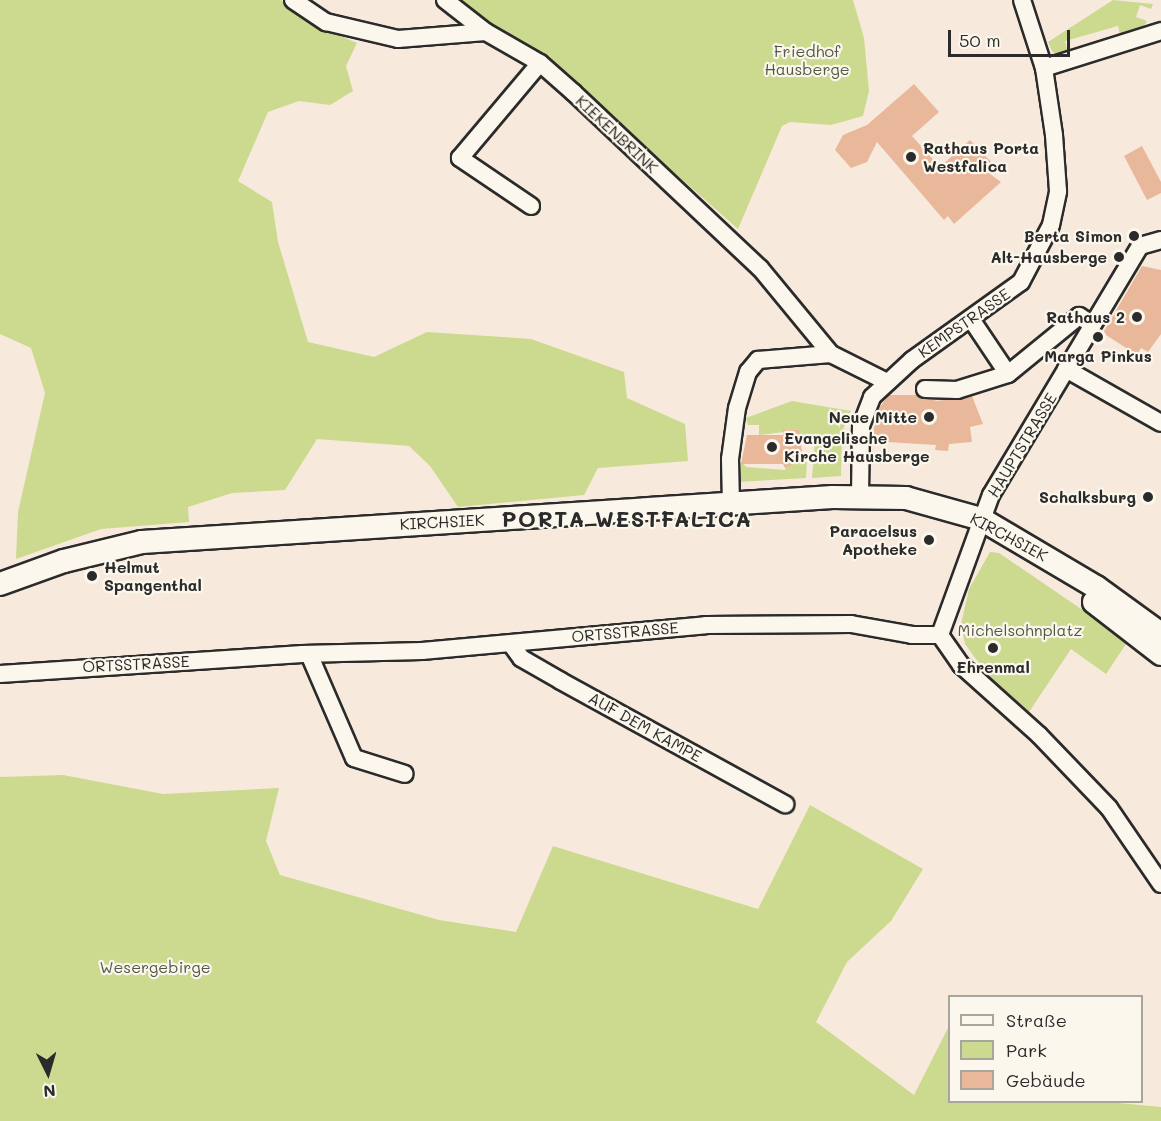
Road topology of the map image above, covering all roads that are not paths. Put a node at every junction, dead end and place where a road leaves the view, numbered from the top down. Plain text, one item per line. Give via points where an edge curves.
1 (293, 0) edge
2 (445, 0) edge
3 (1022, 0) edge
4 (1161, 30) edge
5 (486, 32) junction
6 (540, 63) junction
7 (1044, 69) junction
8 (531, 206) dead end
9 (1161, 240) edge
10 (971, 320) junction
11 (1090, 323) junction
12 (831, 354) junction
13 (1066, 369) junction
14 (1008, 374) junction
15 (887, 382) junction
16 (925, 389) dead end
17 (1161, 423) edge
18 (860, 496) junction
19 (731, 504) junction
20 (981, 519) junction
21 (1055, 563) junction
22 (0, 584) edge
23 (1161, 634) edge
24 (940, 635) junction
25 (510, 644) junction
26 (309, 654) junction
27 (1161, 654) edge
28 (0, 674) edge
29 (405, 774) dead end
30 (784, 804) dead end
31 (1161, 884) edge

1 - 5 street via 326,22 389,38
2 - 5 street, KIEKENBRINK
3 - 7 street, KEMPSTRASSE
4 - 7 street
5 - 6 street, KIEKENBRINK
6 - 8 street via 460,158
6 - 12 street, KIEKENBRINK via 760,268
7 - 10 street, KEMPSTRASSE via 1058,191 1051,225 1021,282
9 - 11 street, HAUPTSTRASSE via 1140,246
10 - 14 street
10 - 15 street, KEMPSTRASSE
11 - 13 street, HAUPTSTRASSE
11 - 14 street via 1079,316
12 - 15 street, KIEKENBRINK
12 - 19 street via 758,360 748,372 737,408 730,459
13 - 17 street
13 - 20 street, HAUPTSTRASSE
14 - 16 street via 957,390
15 - 18 street, KEMPSTRASSE via 872,397 861,426
18 - 19 main road, KIRCHSIEK
18 - 20 main road, KIRCHSIEK via 906,498
19 - 22 main road, KIRCHSIEK via 142,542 64,561
20 - 21 main road, KIRCHSIEK
20 - 24 street, HAUPTSTRASSE
21 - 23 main road, KIRCHSIEK
21 - 27 main road, KIRCHSIEK via 1089,598
24 - 25 street, ORTSSTRASSE via 912,635 850,624 777,624
24 - 31 street via 962,665 1039,735 1109,808
25 - 26 street, ORTSSTRASSE
25 - 30 street, AUF DEM KAMPE via 522,658 561,681
26 - 28 street, ORTSSTRASSE
26 - 29 street via 354,758

